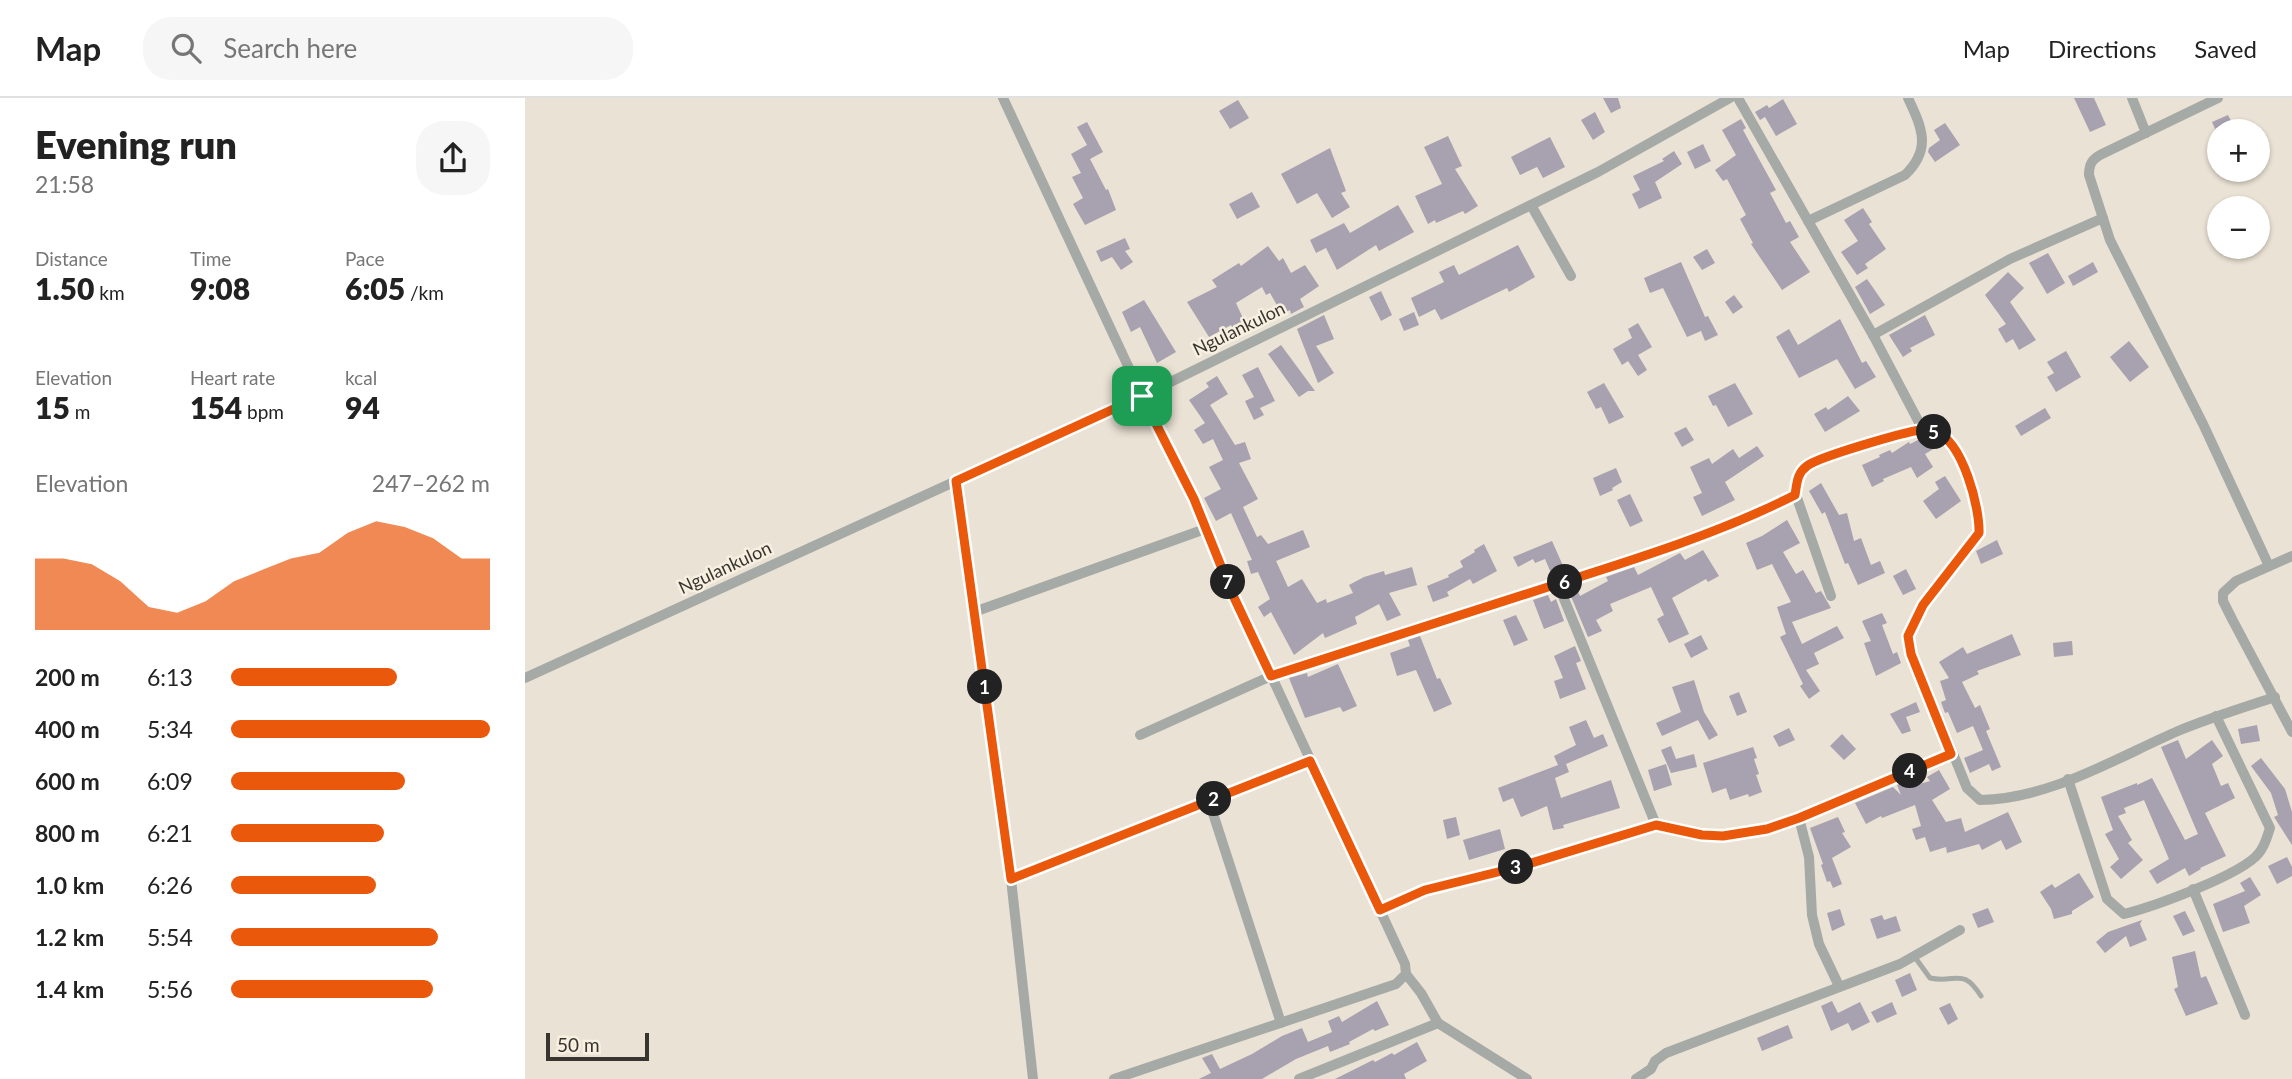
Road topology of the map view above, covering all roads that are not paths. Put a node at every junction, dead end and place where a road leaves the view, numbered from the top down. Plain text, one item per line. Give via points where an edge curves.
1 (1003, 98) edge
2 (1730, 98) edge
3 (1738, 98) edge
4 (1908, 98) edge
5 (2132, 98) edge
6 (2218, 98) edge
7 (2146, 133) junction
8 (1531, 205) junction
9 (2103, 218) junction
10 (1808, 221) junction
11 (1571, 276) dead end
12 (1873, 335) junction
13 (1142, 396) junction
14 (1923, 430) junction
15 (956, 481) junction
16 (1795, 495) junction
17 (1205, 529) junction
18 (2292, 556) edge
19 (2269, 566) junction
20 (1558, 584) junction
21 (1831, 596) dead end
22 (974, 612) junction
23 (1271, 676) junction
24 (525, 678) edge
25 (2275, 697) junction
26 (2216, 716) junction
27 (2292, 732) edge
28 (1140, 735) dead end
29 (1951, 754) junction
30 (1310, 761) junction
31 (2068, 779) junction
32 (1209, 801) junction
33 (1799, 818) junction
34 (1656, 825) junction
35 (1011, 879) junction
36 (2193, 889) junction
37 (1380, 910) junction
38 (1959, 930) dead end
39 (1914, 956) junction
40 (1406, 974) junction
41 (1839, 986) junction
42 (1981, 996) dead end
43 (2245, 1015) dead end
44 (1281, 1023) junction
45 (1438, 1023) junction
46 (1033, 1079) edge
47 (1114, 1079) edge
48 (1299, 1079) edge
49 (1527, 1079) edge
50 (1636, 1079) edge

1 - 13 street
2 - 8 street, Ngulankulon
3 - 10 street
4 - 10 street via 1920,125 1922,146 1915,165 1905,175
5 - 7 street
6 - 7 street
7 - 9 street via 2102,154 2089,166
8 - 11 street
8 - 13 street, Ngulankulon
9 - 12 street via 2010,259
9 - 19 street
10 - 12 street
12 - 14 street
13 - 15 street, Ngulankulon
13 - 17 street
14 - 16 street via 1807,465 1797,477
14 - 29 street via 1939,433 1961,460 1979,523 1974,541 1923,605 1908,636
15 - 22 street
15 - 24 street, Ngulankulon
16 - 20 street via 1723,527
16 - 21 street
17 - 22 street
17 - 23 street
18 - 19 street
19 - 25 street via 2229,586 2223,601
20 - 23 street
20 - 34 street
22 - 35 street
23 - 28 street
23 - 30 street
25 - 26 street
25 - 27 street
26 - 31 street
26 - 36 street via 2270,828 2258,855
29 - 31 street via 1967,789 1980,800 2023,795
29 - 33 street
30 - 32 street
30 - 37 street
31 - 36 street via 2107,899 2115,908 2124,914
32 - 35 street
32 - 44 street
33 - 34 street via 1723,836
33 - 41 street via 1808,857 1812,915 1819,944
34 - 37 street via 1425,890
35 - 46 street
36 - 43 street
37 - 40 street
38 - 39 street
39 - 41 street
39 - 42 lane via 1930,978 1964,978
40 - 44 street via 1396,984
40 - 45 street
41 - 50 street via 1666,1053
44 - 47 street
45 - 48 street
45 - 49 street

